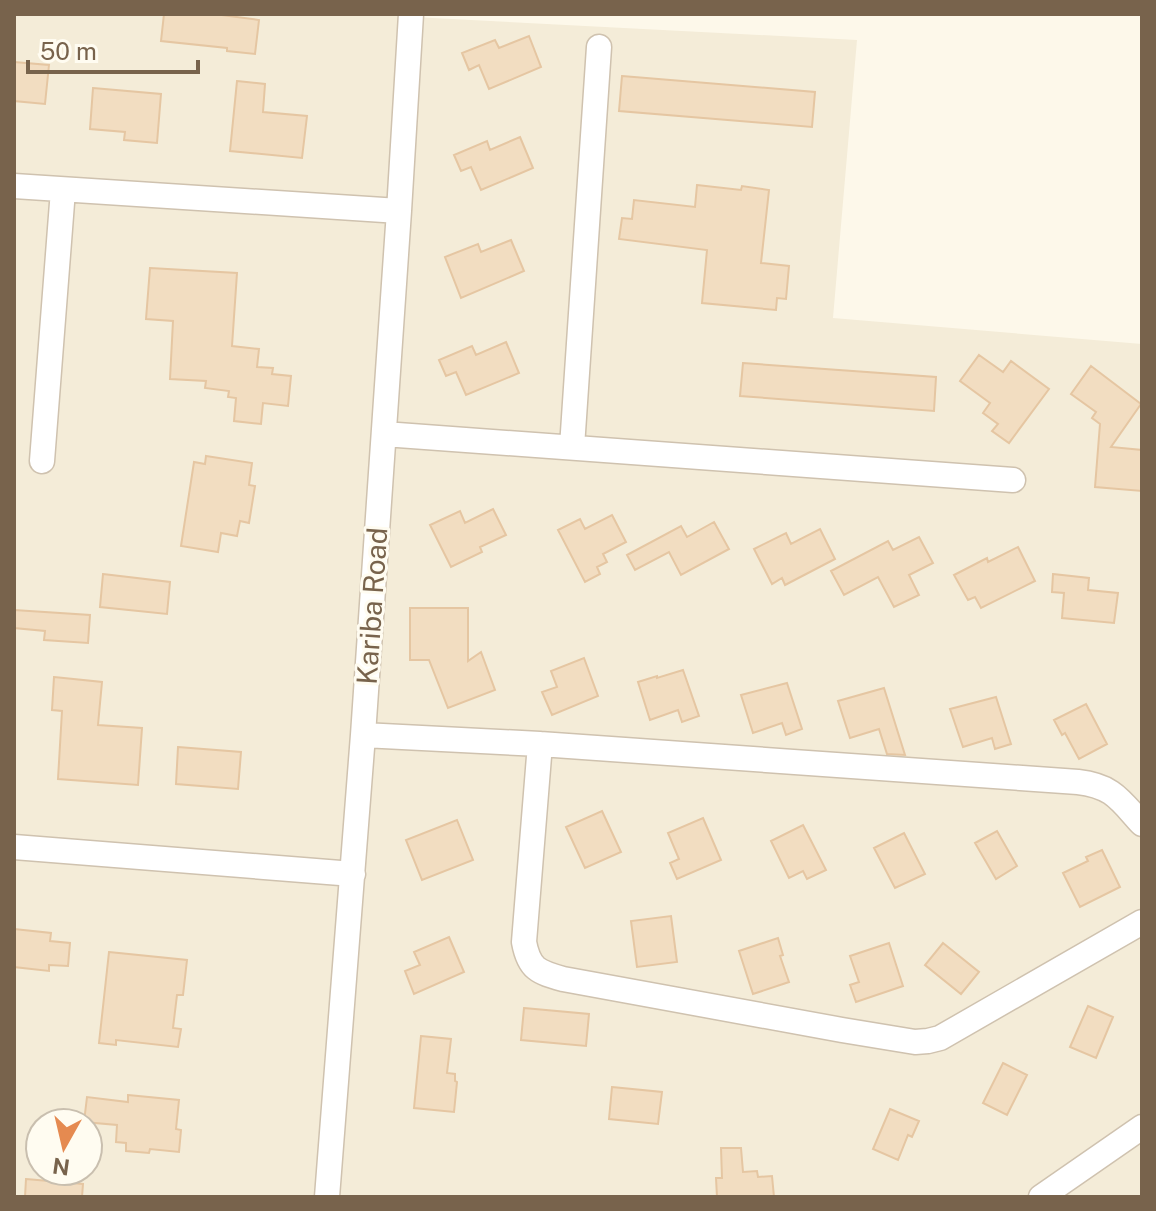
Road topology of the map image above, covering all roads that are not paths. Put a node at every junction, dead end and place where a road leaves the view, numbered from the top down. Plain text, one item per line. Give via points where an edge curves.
1 (411, 14) edge
2 (599, 47) dead end
3 (14, 186) edge
4 (63, 190) junction
5 (399, 211) junction
6 (384, 434) junction
7 (572, 447) junction
8 (42, 461) dead end
9 (1013, 480) dead end
10 (363, 735) junction
11 (540, 744) junction
12 (1142, 824) edge
13 (14, 847) edge
14 (353, 874) junction
15 (1142, 922) edge
16 (1142, 1127) edge
17 (327, 1197) edge
18 (1041, 1197) edge

1 - 5 street, Kariba Road
2 - 7 street
3 - 4 street
4 - 5 street
4 - 8 street
5 - 6 street, Kariba Road
6 - 7 street
6 - 10 street, Kariba Road
7 - 9 street
10 - 11 street
10 - 14 street, Kariba Road
11 - 12 street via 1093,784 1116,796
11 - 15 street via 524,942 534,968 547,975 928,1041
13 - 14 street
14 - 17 street, Kariba Road
16 - 18 street

